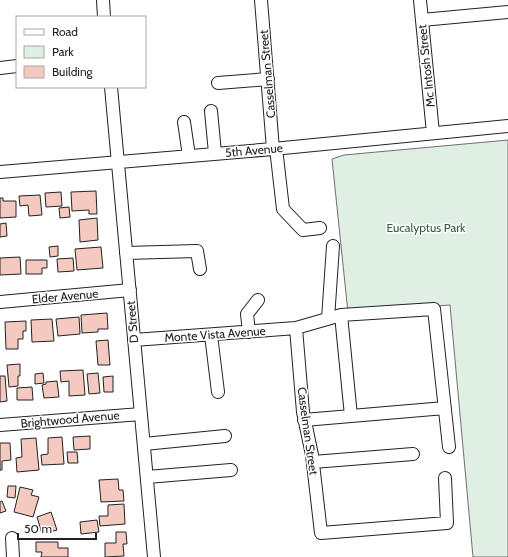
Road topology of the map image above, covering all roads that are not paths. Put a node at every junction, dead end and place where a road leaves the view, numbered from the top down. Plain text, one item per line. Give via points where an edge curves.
1 (103, 0) edge
2 (261, 0) edge
3 (420, 0) edge
4 (508, 12) edge
5 (104, 16) edge
6 (422, 20) junction
7 (16, 66) edge
8 (0, 68) edge
9 (268, 79) junction
10 (218, 83) dead end
11 (111, 88) edge
12 (211, 111) dead end
13 (184, 122) dead end
14 (508, 126) edge
15 (433, 133) junction
16 (275, 148) junction
17 (215, 153) junction
18 (189, 156) junction
19 (118, 162) junction
20 (0, 172) edge
21 (320, 228) dead end
22 (333, 246) dead end
23 (126, 253) junction
24 (200, 269) dead end
25 (130, 290) junction
26 (258, 300) dead end
27 (0, 302) edge
28 (341, 315) junction
29 (328, 319) junction
30 (296, 328) junction
31 (249, 332) junction
32 (211, 335) junction
33 (134, 340) junction
34 (218, 392) dead end
35 (445, 408) junction
36 (141, 414) junction
37 (351, 416) junction
38 (304, 420) junction
39 (0, 425) edge
40 (225, 436) dead end
41 (144, 444) junction
42 (449, 447) dead end
43 (413, 454) dead end
44 (313, 462) junction
45 (231, 470) dead end
46 (147, 477) junction
47 (445, 478) dead end
48 (12, 538) dead end
49 (13, 557) edge
50 (154, 557) edge

1 - 5 street
2 - 9 street, Casselman Street
3 - 6 street, Mc Intosh Street
4 - 6 street
6 - 15 street, Mc Intosh Street
7 - 8 street
9 - 10 street
9 - 16 street, Casselman Street
11 - 19 street, D Street
12 - 17 street
13 - 18 street
14 - 15 street, 5th Avenue
15 - 16 street, 5th Avenue
16 - 17 street, 5th Avenue
16 - 21 street, Casselman Street via 283,209 303,230
17 - 18 street, 5th Avenue
18 - 19 street, 5th Avenue
19 - 20 street, 5th Avenue
19 - 23 street, D Street
22 - 29 street
23 - 24 street via 197,251
23 - 25 street, D Street
25 - 27 street, Elder Avenue
25 - 33 street, D Street
26 - 31 street via 247,314
28 - 29 street, Monte Vista Avenue
28 - 35 street, Monte Vista Avenue via 434,309
28 - 37 street
29 - 30 street, Monte Vista Avenue
30 - 31 street, Monte Vista Avenue
30 - 38 street, Casselman Street
31 - 32 street, Monte Vista Avenue
32 - 33 street, Monte Vista Avenue
32 - 34 street
33 - 36 street, D Street
35 - 37 street
35 - 42 street
36 - 39 street, Brightwood Avenue
36 - 41 street, D Street
37 - 38 street
38 - 44 street, Casselman Street
40 - 41 street
41 - 46 street, D Street
43 - 44 street
44 - 47 street, Casselman Street via 321,533 446,523
45 - 46 street
46 - 50 street, D Street
48 - 49 street

